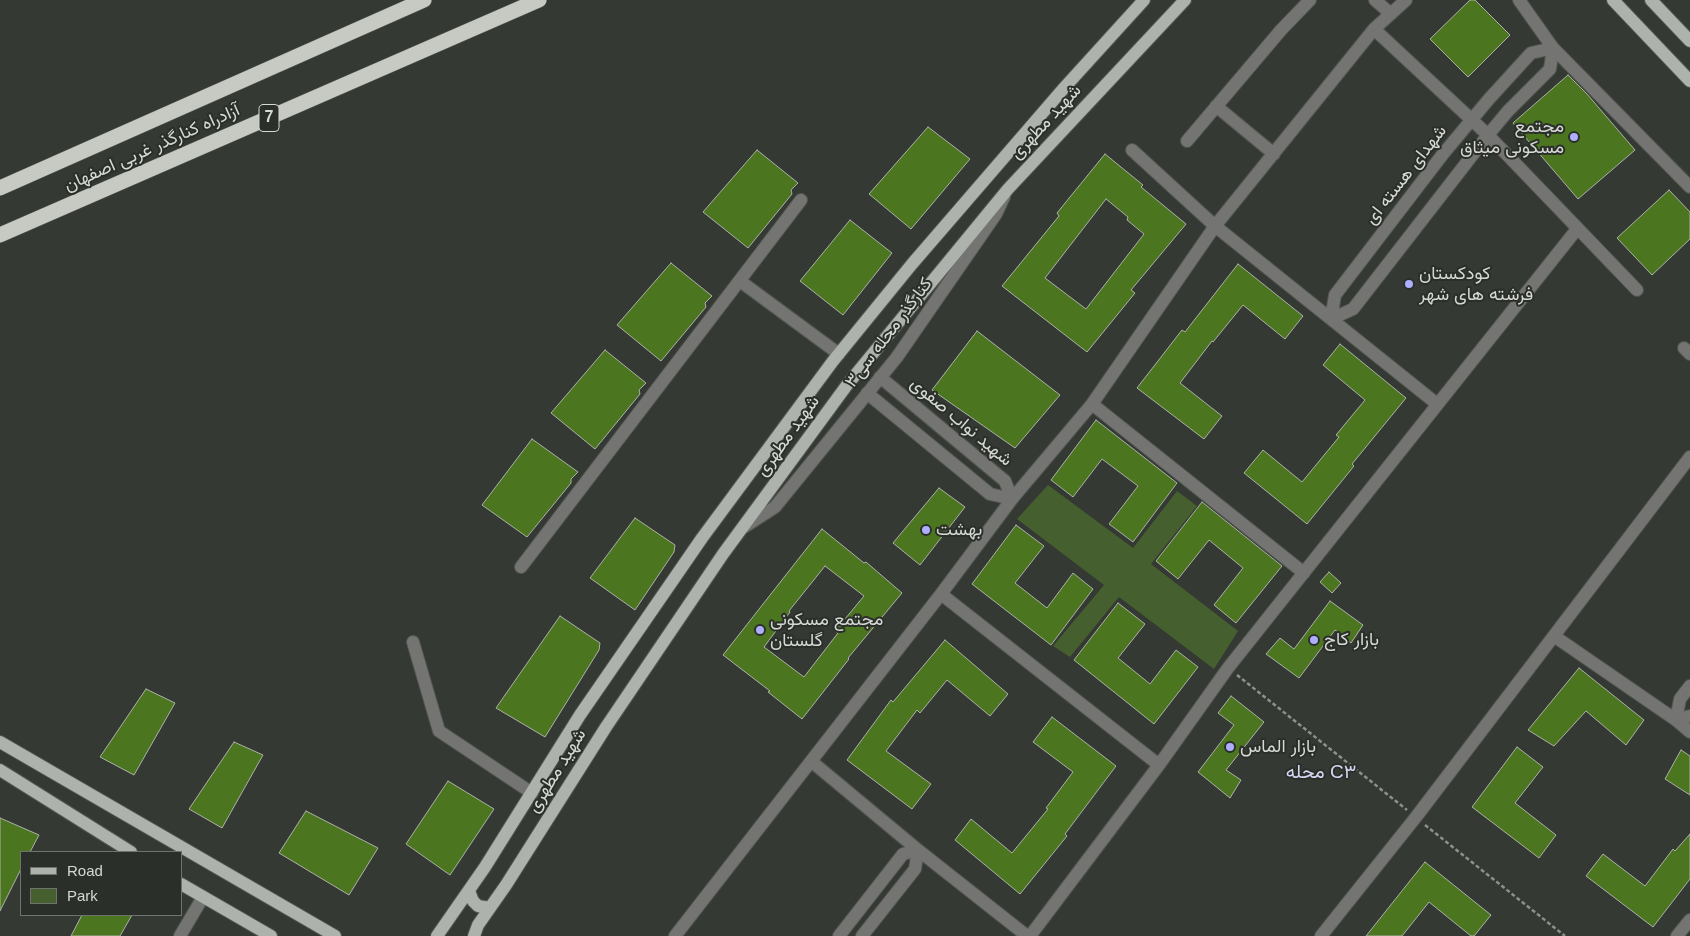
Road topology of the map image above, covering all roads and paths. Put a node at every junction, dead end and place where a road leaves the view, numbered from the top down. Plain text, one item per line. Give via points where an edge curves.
1 (424, 0) edge
2 (539, 0) edge
3 (1144, 0) edge
4 (1185, 0) edge
5 (1310, 0) edge
6 (1375, 0) edge
7 (1406, 0) edge
8 (1518, 0) edge
9 (1613, 0) edge
10 (1651, 0) edge
11 (1391, 14) junction
12 (1374, 29) junction
13 (1690, 41) edge
14 (1553, 48) junction
15 (1690, 81) edge
16 (1216, 106) junction
17 (1472, 120) junction
18 (1488, 134) junction
19 (1186, 141) dead end
20 (1132, 150) dead end
21 (1274, 154) junction
22 (1690, 186) edge
23 (0, 188) edge
24 (1008, 189) junction
25 (801, 200) dead end
26 (1215, 226) junction
27 (1578, 229) junction
28 (0, 235) edge
29 (740, 281) junction
30 (1637, 290) dead end
31 (1331, 319) junction
32 (839, 354) junction
33 (880, 378) junction
34 (867, 393) junction
35 (904, 396) junction
36 (1092, 404) junction
37 (1437, 404) junction
38 (888, 410) junction
39 (1690, 456) edge
40 (1012, 499) junction
41 (742, 528) junction
42 (521, 568) dead end
43 (1304, 573) junction
44 (941, 594) junction
45 (1554, 636) junction
46 (413, 642) dead end
47 (1228, 668) junction
48 (1690, 686) edge
49 (1690, 716) edge
50 (1676, 720) junction
51 (1690, 732) edge
52 (0, 742) edge
53 (811, 761) junction
54 (1160, 765) junction
55 (0, 770) edge
56 (532, 793) junction
57 (1416, 817) junction
58 (918, 850) junction
59 (129, 851) edge
60 (182, 885) edge
61 (469, 891) junction
62 (203, 897) junction
63 (490, 908) junction
64 (1690, 920) edge
65 (180, 936) edge
66 (271, 936) edge
67 (335, 936) edge
68 (437, 936) edge
69 (474, 936) edge
70 (675, 936) edge
71 (839, 936) edge
72 (862, 936) edge
73 (1028, 936) edge
74 (1321, 936) edge
75 (1564, 936) edge
76 (1677, 936) edge

1 - 23 highway, آزادراه کنارگذر غربی اصفهان
2 - 28 highway, آزادراه کنارگذر غربی اصفهان / 7
3 - 32 main road, شهید مطهری via 918,257
4 - 24 main road, شهید مطهری
5 - 16 street
6 - 11 street
7 - 11 street
8 - 14 street
9 - 15 main road
10 - 13 main road
11 - 12 street
12 - 17 street
12 - 21 street
14 - 17 street, شهدای هسته ای via 1531,53
14 - 18 street via 1550,68
14 - 22 street
16 - 19 street
16 - 21 street
17 - 18 street
17 - 31 street, شهدای هسته ای via 1335,295
18 - 27 street
18 - 31 street via 1352,309
20 - 26 street
21 - 26 street
24 - 33 street, کنارگذر محله سی۳ via 996,214
24 - 41 main road, شهید مطهری via 847,385
25 - 29 street
26 - 31 street
26 - 36 street
27 - 30 street
27 - 37 street
29 - 32 street
29 - 42 street
31 - 37 street
32 - 56 main road, شهید مطهری via 702,538 580,716
33 - 34 street, کنارگذر محله سی۳
33 - 35 street, شهید نواب صفوی
34 - 38 street, شهید نواب صفوی
34 - 41 street, کنارگذر محله سی۳ via 775,507
35 - 38 street via 893,396 888,400
35 - 40 street, شهید نواب صفوی via 1005,481
36 - 40 street
36 - 43 street
37 - 43 street
38 - 40 street, شهید نواب صفوی via 990,494
39 - 45 street
40 - 44 street
41 - 63 main road, شهید مطهری via 606,727
43 - 47 street
44 - 53 street
44 - 54 street
45 - 50 street
45 - 57 street
46 - 56 street via 439,730
47 - 54 street
47 - 57 path
48 - 50 street via 1680,699
49 - 50 street
50 - 51 street
52 - 67 main road
53 - 58 street
53 - 70 street
54 - 73 street
55 - 59 main road
56 - 61 main road, شهید مطهری
57 - 74 street
57 - 75 path
58 - 71 street via 903,854
58 - 72 street via 915,869
58 - 73 street
60 - 62 main road
61 - 63 main road via 473,902
61 - 68 main road, شهید مطهری
62 - 65 street
62 - 66 main road
63 - 69 main road, شهید مطهری
64 - 76 street

